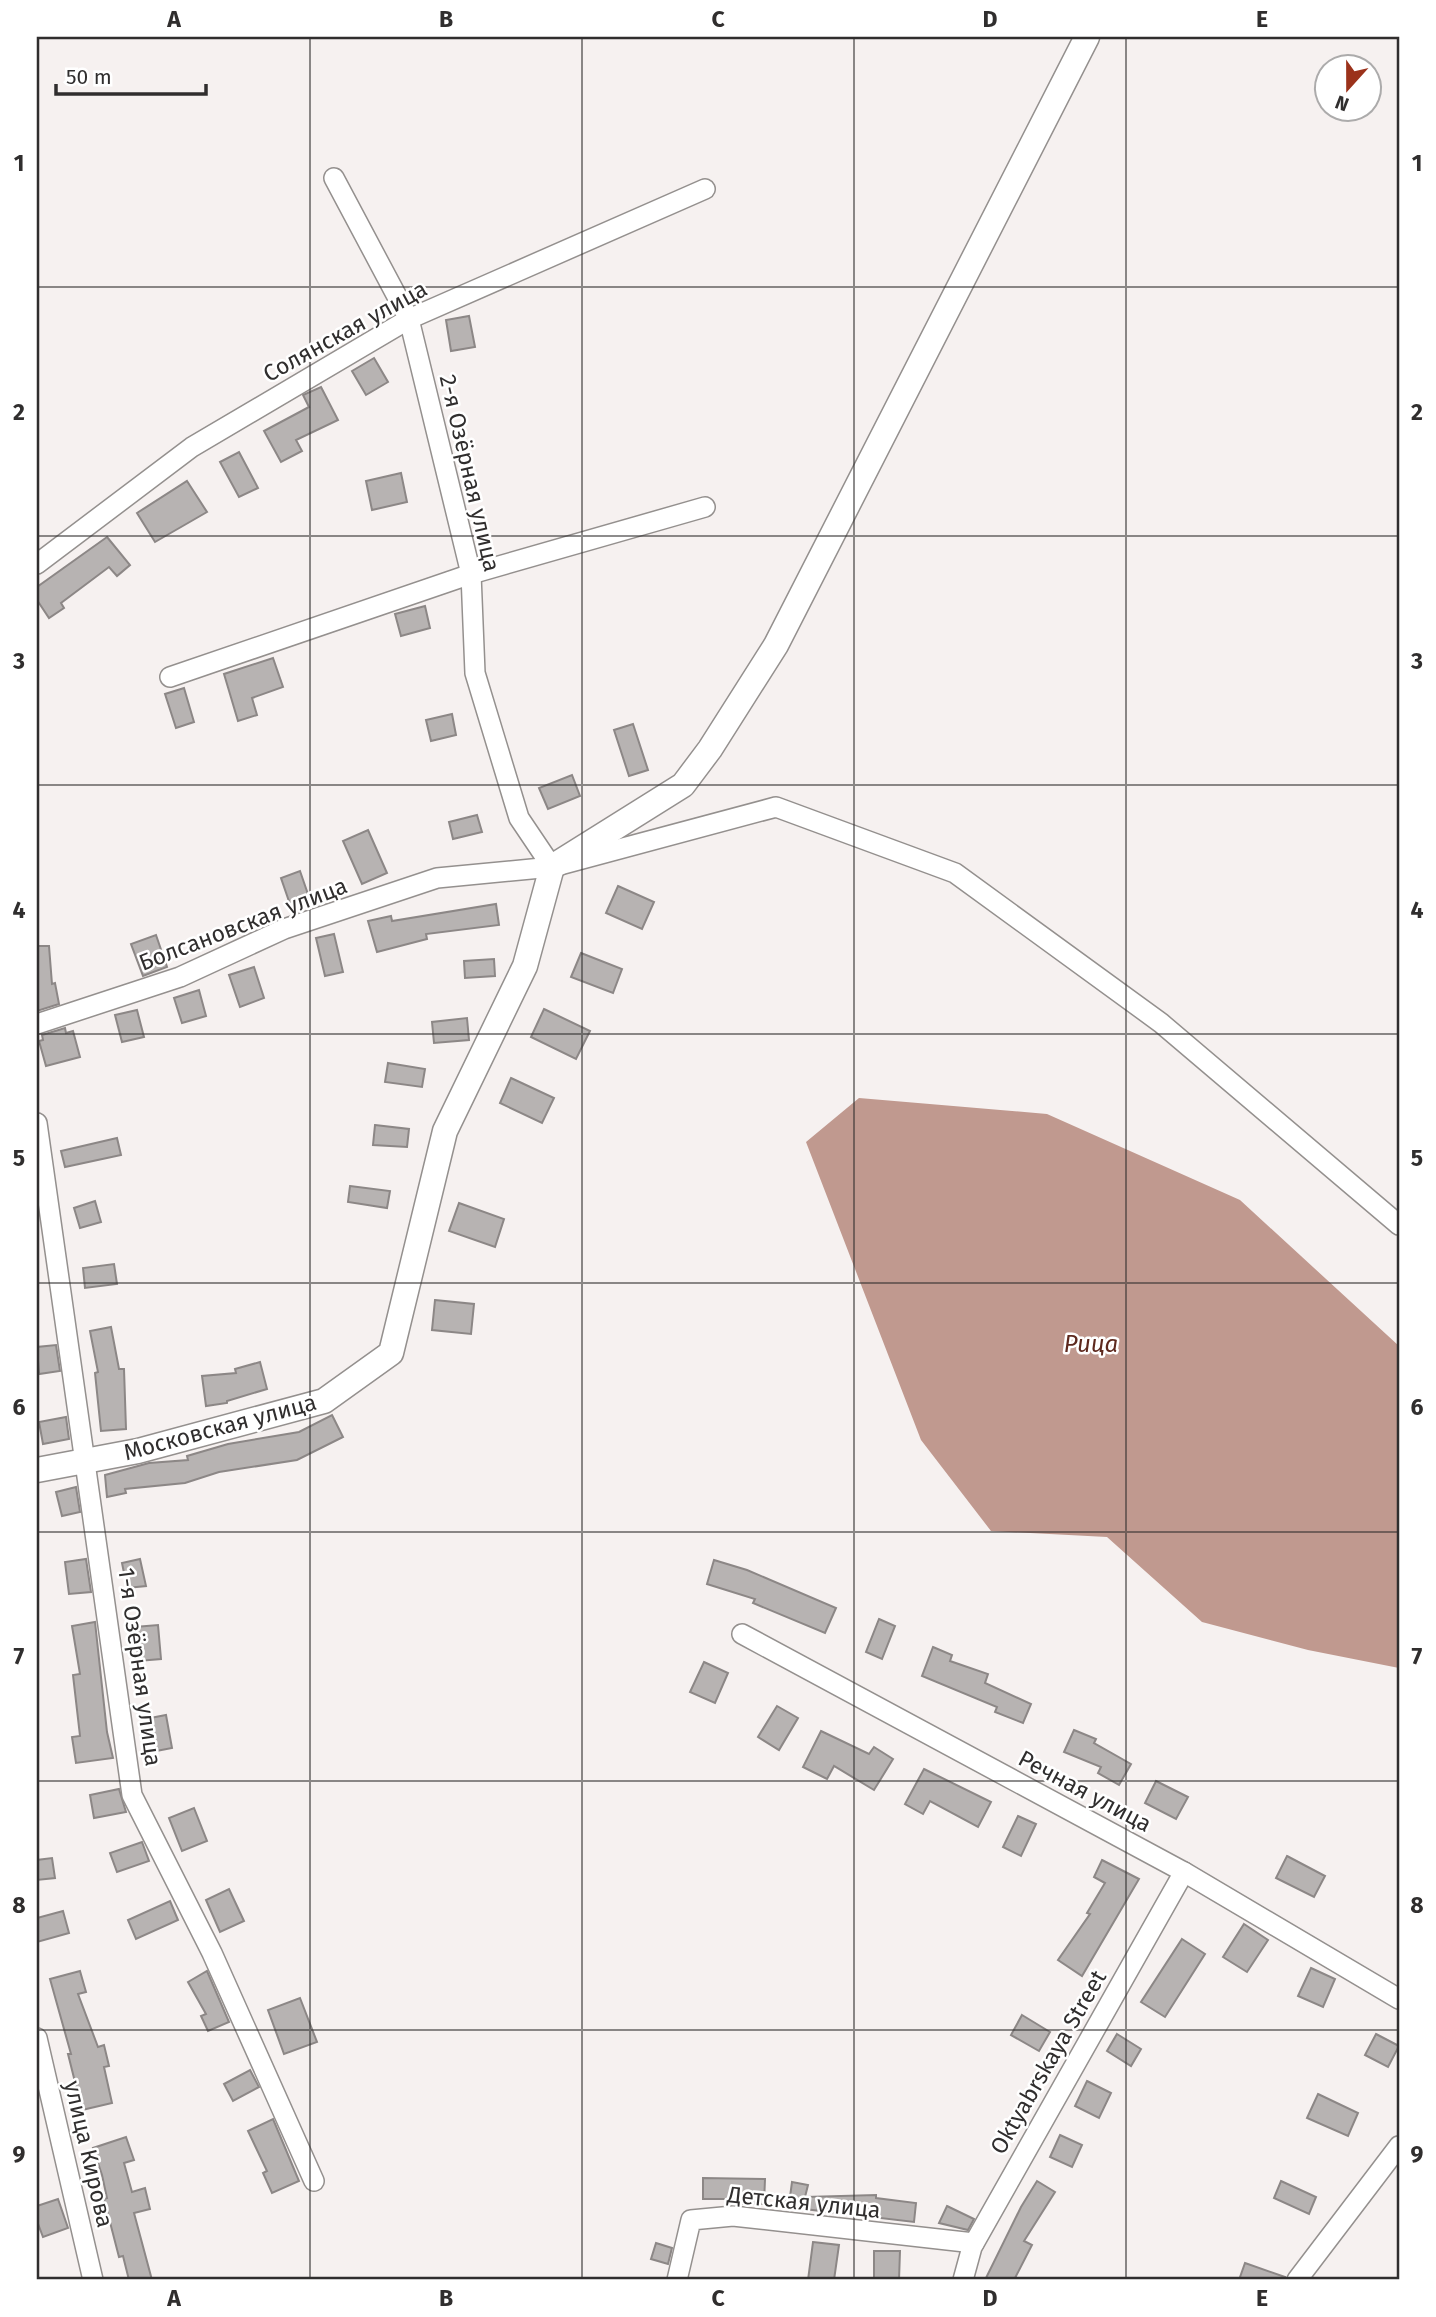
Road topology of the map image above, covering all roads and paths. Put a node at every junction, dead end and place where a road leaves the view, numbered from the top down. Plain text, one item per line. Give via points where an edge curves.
1 (1087, 37) edge
2 (334, 178) dead end
3 (705, 188) dead end
4 (409, 319) junction
5 (705, 507) dead end
6 (37, 564) edge
7 (471, 573) junction
8 (170, 677) dead end
9 (552, 867) junction
10 (37, 1024) edge
11 (37, 1123) edge
12 (1399, 1225) edge
13 (86, 1461) junction
14 (37, 1470) edge
15 (742, 1634) dead end
16 (1184, 1872) junction
17 (1399, 1999) edge
18 (37, 2038) edge
19 (1399, 2146) edge
20 (314, 2181) dead end
21 (974, 2243) junction
22 (93, 2280) edge
23 (677, 2280) edge
24 (963, 2280) edge
25 (1297, 2280) edge

1 - 9 street via 776,645 710,750 683,785
2 - 4 street, 2-я Озёрная улица
3 - 4 street, Солянская улица
4 - 6 street, Солянская улица via 192,447
4 - 7 street, 2-я Озёрная улица
5 - 7 street
7 - 8 street
7 - 9 street, 2-я Озёрная улица via 475,673 519,818
9 - 10 street, Болсановская улица via 437,878 284,929 180,977
9 - 12 street, Болсановская улица via 776,807 956,873 1161,1023
9 - 13 street, Московская улица via 525,966 446,1131 391,1353 324,1401
11 - 13 street, 1-я Озёрная улица
13 - 14 street, Московская улица
13 - 20 street, 1-я Озёрная улица via 132,1794 212,1953
15 - 16 street, Речная улица
16 - 17 street, Речная улица
16 - 21 street, Oktyabrskaya Street
18 - 22 street, улица Кирова
19 - 25 street
21 - 23 street, Детская улица via 733,2216 691,2220
21 - 24 street, Oktyabrskaya Street

